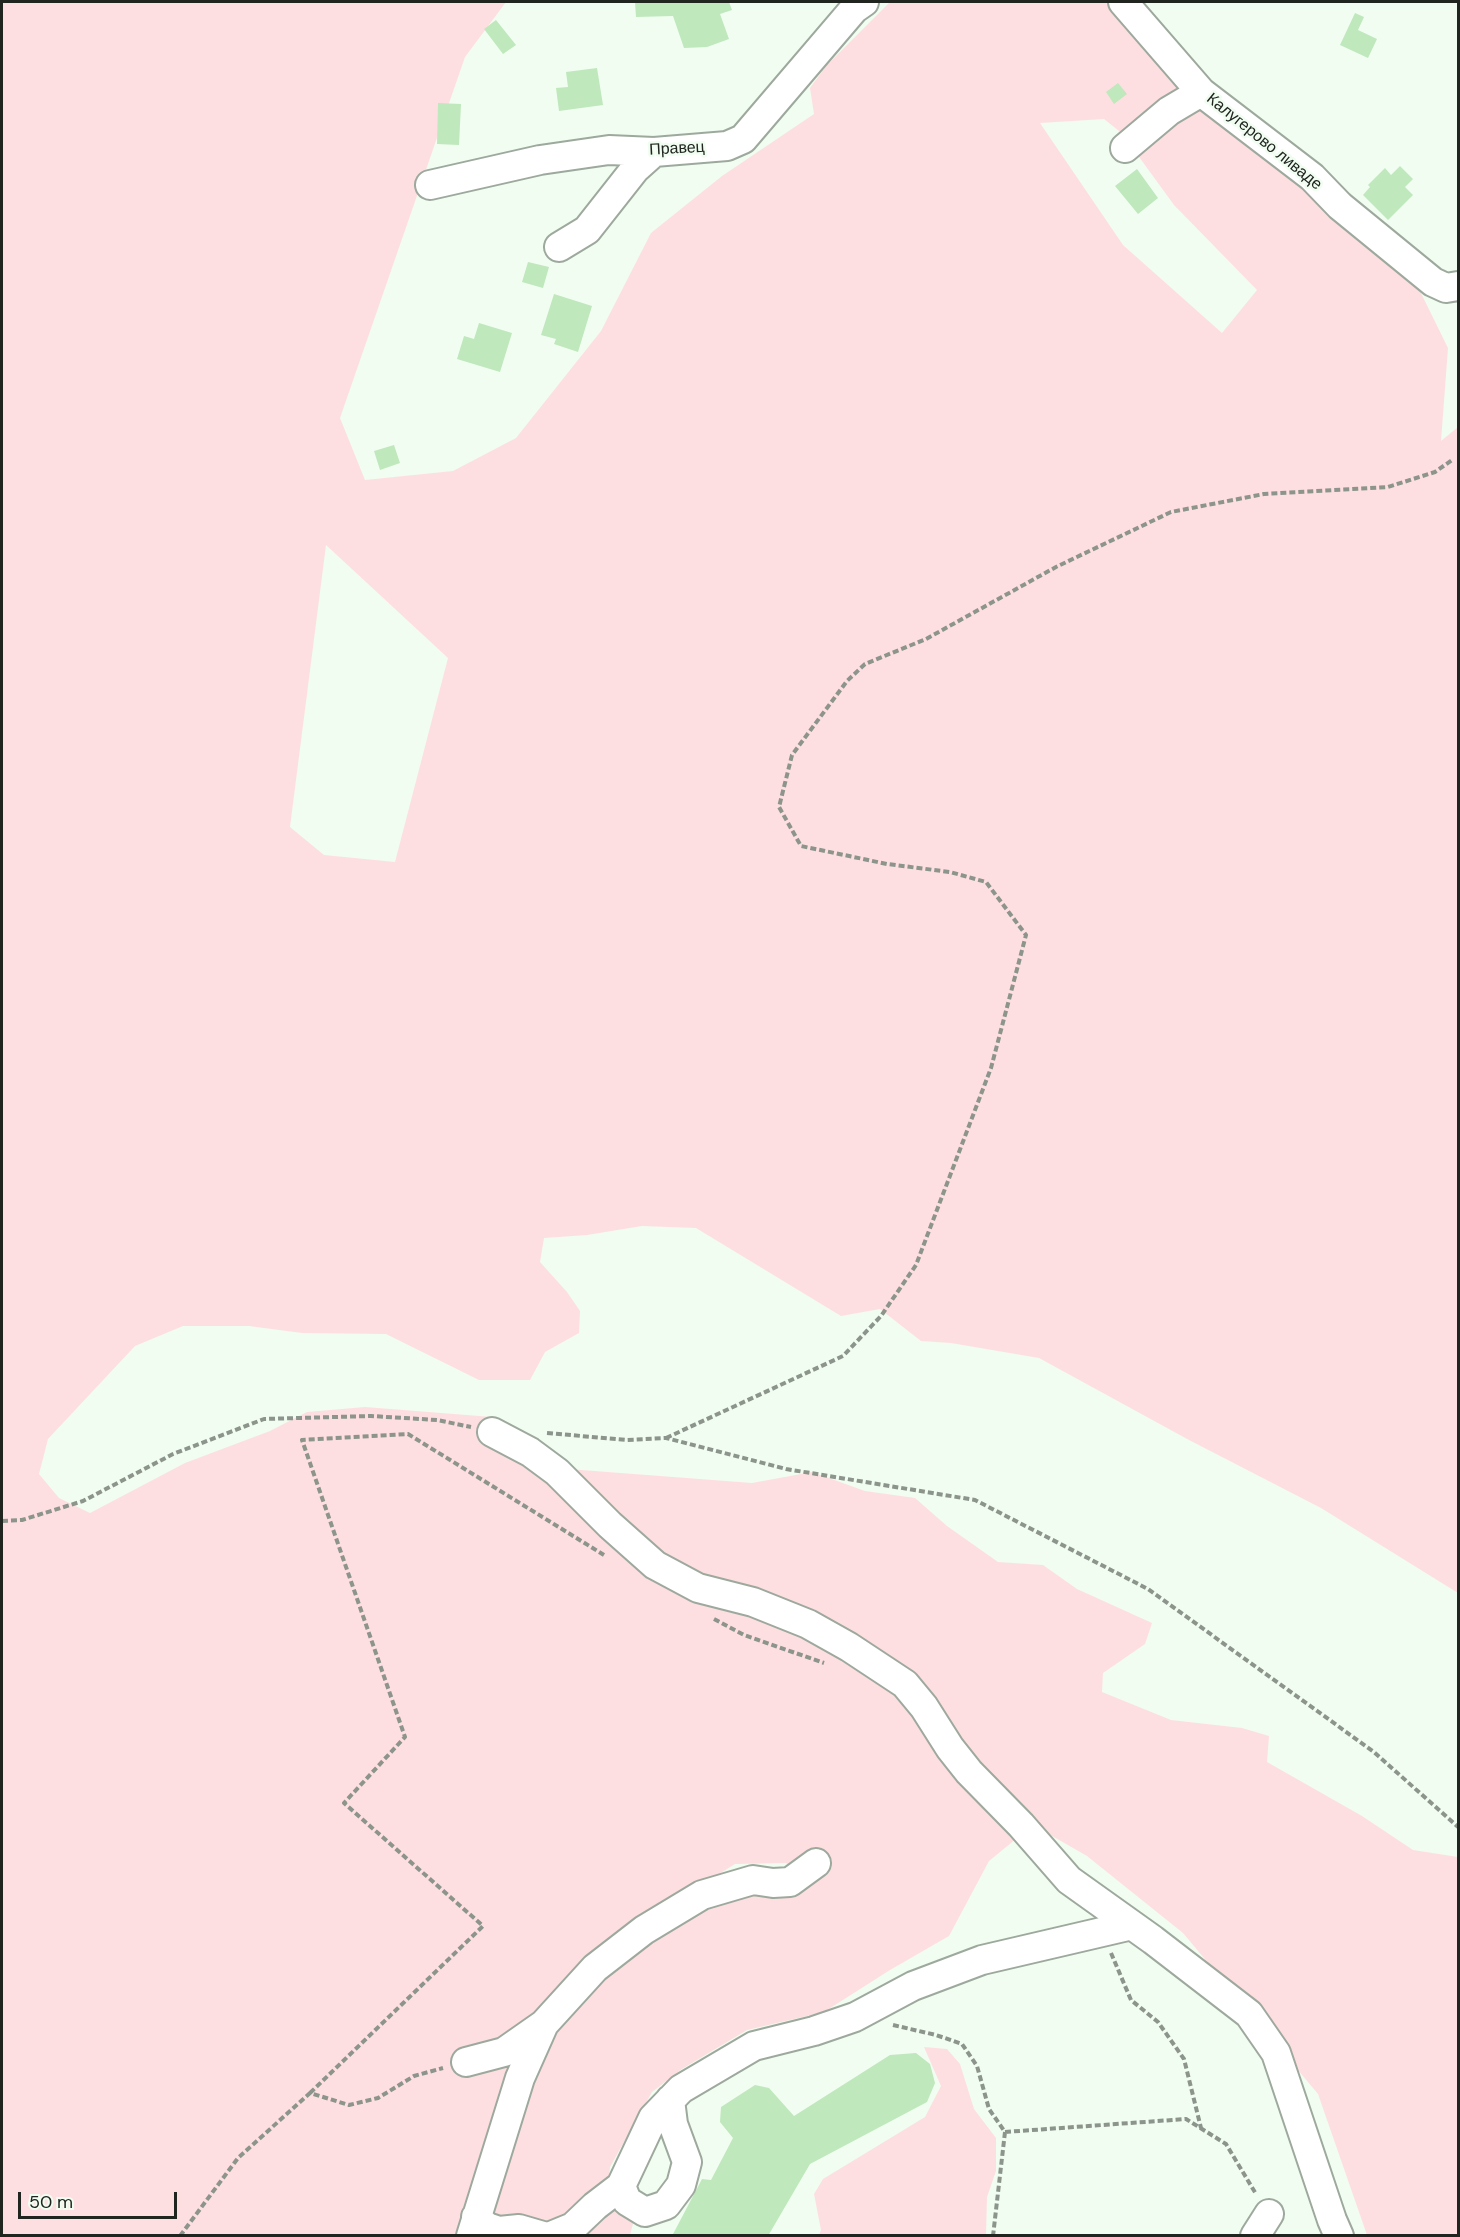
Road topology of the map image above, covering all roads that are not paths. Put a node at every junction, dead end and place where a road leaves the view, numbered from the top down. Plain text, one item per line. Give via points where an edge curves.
1 (1123, 2) edge
2 (854, 4) edge
3 (1201, 92) junction
4 (1125, 148) dead end
5 (654, 152) junction
6 (430, 185) dead end
7 (559, 247) dead end
8 (1458, 286) edge
9 (492, 1432) road end
10 (816, 1863) dead end
11 (1132, 1925) junction
12 (544, 2024) junction
13 (466, 2062) road end
14 (670, 2100) junction
15 (621, 2186) junction
16 (473, 2226) edge
17 (543, 2235) edge
18 (551, 2235) edge
19 (1339, 2235) edge

1 - 3 street
2 - 5 street, Правец via 743,140 727,146
3 - 4 street, Калугерово ливаде via 1169,111
3 - 8 street, Калугерово ливаде via 1312,177 1340,206 1432,282 1446,288
5 - 6 street, Правец via 586,153
5 - 7 street via 635,169 587,230
9 - 11 street via 557,1472 654,1565 698,1588 753,1602 808,1624 905,1684 969,1772 1051,1860 1070,1880
10 - 12 street via 790,1882 753,1880 702,1895 644,1930 595,1968
11 - 14 street via 982,1960 913,1986 855,2016 754,2046 681,2089
11 - 19 street via 1249,2014 1276,2053
12 - 13 street via 504,2052
12 - 16 street via 520,2078
14 - 15 street via 653,2118
14 - 15 street via 673,2124 687,2162 681,2185 666,2205 645,2212 627,2201
15 - 18 street via 573,2227
16 - 17 street

